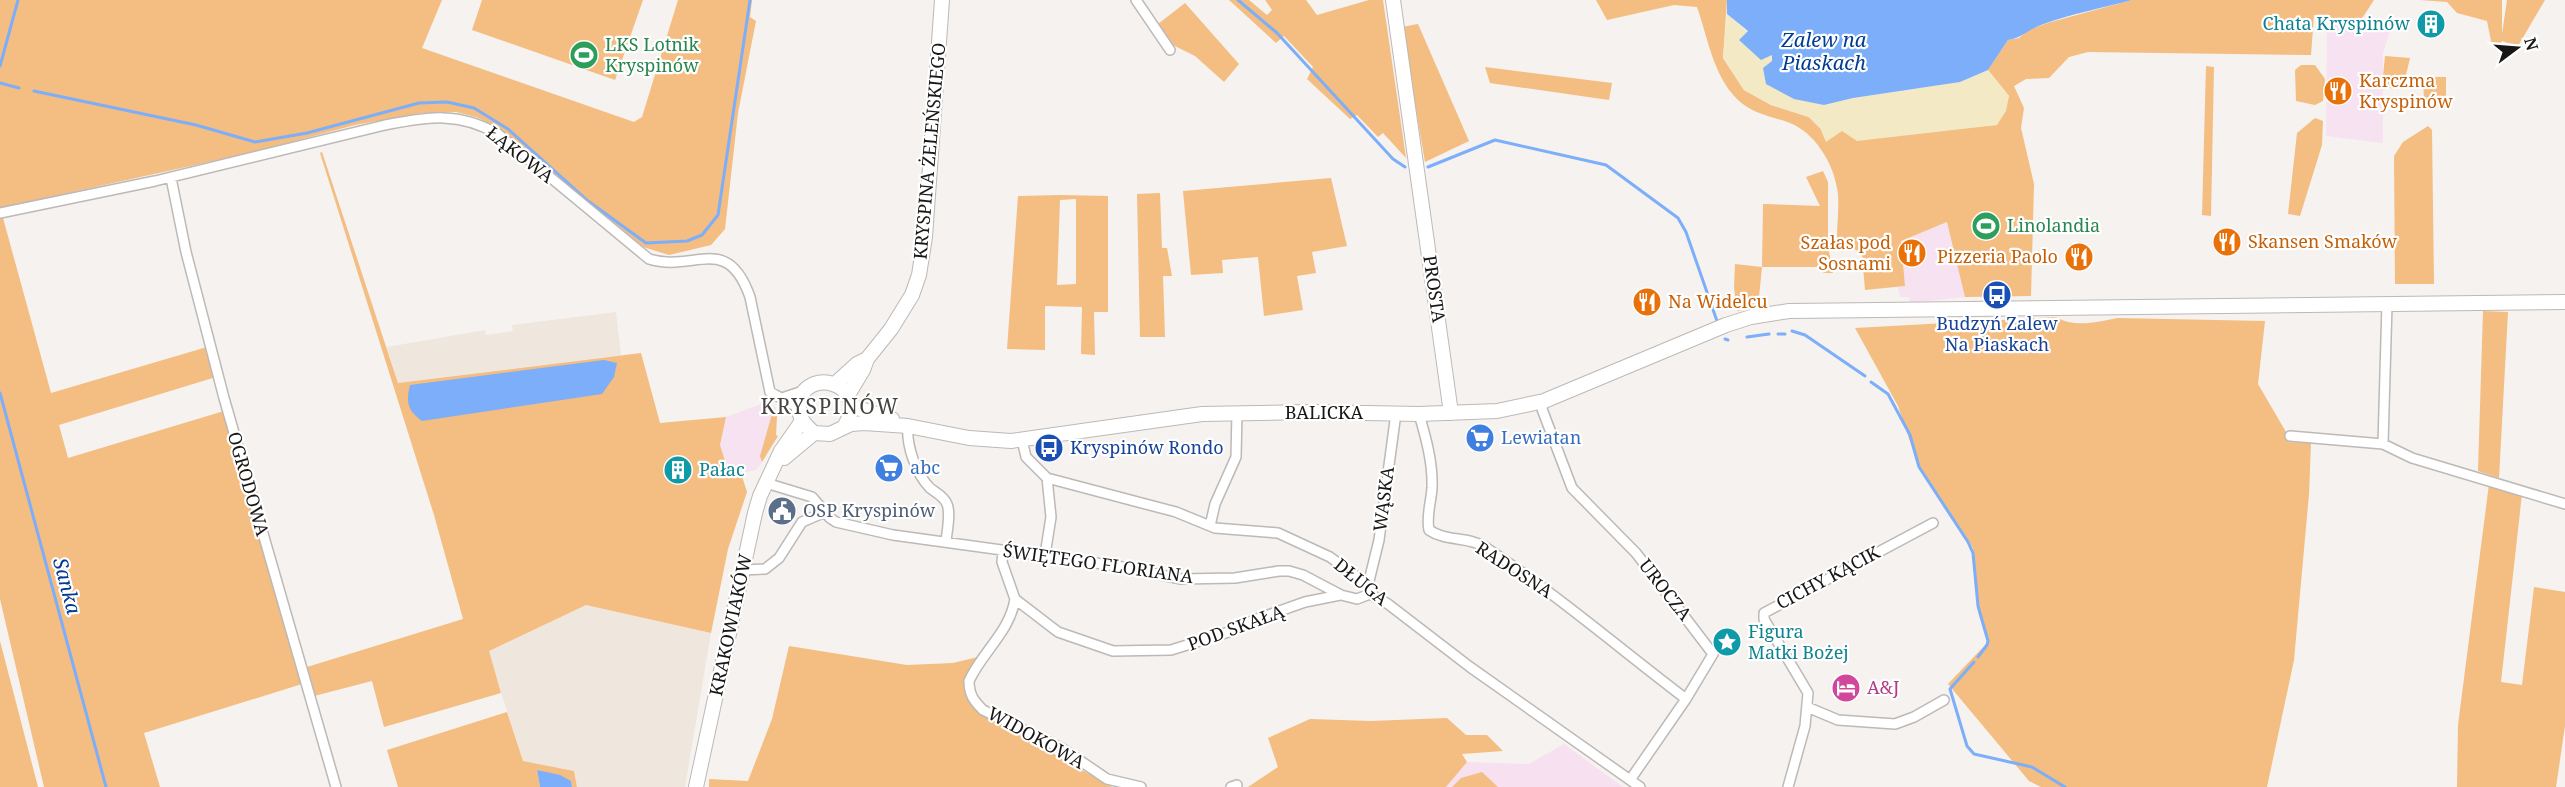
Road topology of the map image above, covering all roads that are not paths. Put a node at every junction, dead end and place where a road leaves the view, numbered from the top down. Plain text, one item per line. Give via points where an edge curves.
1 (942, 0) edge
2 (1136, 0) edge
3 (1393, 0) edge
4 (1170, 50) dead end
5 (171, 177) junction
6 (0, 213) edge
7 (2565, 302) edge
8 (2387, 304) junction
9 (867, 359) junction
10 (835, 384) junction
11 (806, 390) junction
12 (782, 398) junction
13 (850, 400) junction
14 (1544, 401) junction
15 (1238, 413) junction
16 (1396, 413) junction
17 (1451, 413) junction
18 (1419, 414) junction
19 (801, 415) junction
20 (908, 426) junction
21 (844, 428) junction
22 (814, 433) junction
23 (2290, 436) dead end
24 (1022, 440) junction
25 (2383, 444) junction
26 (774, 467) junction
27 (1047, 478) junction
28 (766, 483) junction
29 (2565, 504) edge
30 (825, 512) junction
31 (1932, 523) dead end
32 (1210, 526) junction
33 (946, 542) junction
34 (1003, 551) junction
35 (1045, 555) junction
36 (742, 570) junction
37 (1369, 589) junction
38 (1341, 595) junction
39 (1015, 599) junction
40 (1686, 699) junction
41 (1944, 700) dead end
42 (1807, 707) junction
43 (1630, 780) junction
44 (336, 787) edge
45 (696, 787) edge
46 (1142, 787) edge
47 (1640, 787) edge
48 (1788, 787) edge

1 - 9 main road, KRYSPINA ŻELEŃSKIEGO via 921,266 904,311
2 - 4 street
3 - 17 main road, PROSTA
5 - 6 street, ŁĄKOWA
5 - 12 street, ŁĄKOWA via 423,118 465,119 480,124 523,154 650,259 672,262 711,258 729,264 746,285 750,297 770,392
5 - 44 street, OGRODOWA via 186,252 227,409
7 - 8 main road, BALICKA
8 - 14 main road, BALICKA via 1790,311 1726,325
8 - 25 street
9 - 10 main road, KRYSPINA ŻELEŃSKIEGO
9 - 13 main road, KRYSPINA ŻELEŃSKIEGO
10 - 11 main road via 819,382
10 - 13 main road
11 - 12 street
11 - 19 main road
12 - 19 street, ŁĄKOWA
13 - 20 main road, BALICKA
13 - 21 main road via 851,413
14 - 17 main road, BALICKA via 1497,411
14 - 40 street, UROCZA via 1542,409 1572,488 1636,553 1713,654
15 - 16 main road, BALICKA
15 - 24 main road, BALICKA via 1168,418
15 - 32 street via 1236,457 1215,504
16 - 18 main road, BALICKA
16 - 37 street, WĄSKA
17 - 18 main road, BALICKA
18 - 40 street, RADOSNA via 1429,453 1429,530 1438,537 1478,543 1497,555
19 - 22 main road
19 - 26 main road, KRAKOWIAKÓW
20 - 21 main road, BALICKA via 857,423
20 - 24 main road, BALICKA via 979,440
20 - 33 street via 907,435 920,475 948,506
21 - 22 main road via 830,434
22 - 26 main road, KRAKOWIAKÓW
23 - 25 street
24 - 27 street via 1026,457
25 - 29 street via 2412,458
26 - 28 main road, KRAKOWIAKÓW
27 - 32 street, DŁUGA via 1176,512
27 - 35 street via 1052,517
28 - 30 street, ŚWIĘTEGO FLORIANA via 812,497
28 - 36 main road, KRAKOWIAKÓW via 754,513
30 - 33 street, ŚWIĘTEGO FLORIANA via 836,522 894,536
30 - 36 street via 802,522 779,558 765,569
31 - 42 street, CICHY KĄCIK via 1764,613 1808,693
32 - 37 street, DŁUGA via 1292,538 1330,557
33 - 34 street, ŚWIĘTEGO FLORIANA
34 - 35 street, ŚWIĘTEGO FLORIANA
34 - 39 street via 1002,562
35 - 38 street, ŚWIĘTEGO FLORIANA via 1181,579 1289,571
36 - 45 main road, KRAKOWIAKÓW
37 - 38 street, ŚWIĘTEGO FLORIANA via 1357,599
37 - 43 street, DŁUGA via 1470,667
38 - 39 street, POD SKAŁĄ via 1305,602 1171,650 1123,652 1058,632
39 - 46 street, WIDOKOWA via 1013,613 969,681 974,702 1063,749 1112,782
40 - 43 street, UROCZA
41 - 42 street via 1895,724 1838,720
42 - 48 street, CICHY KĄCIK
43 - 47 street, DŁUGA

